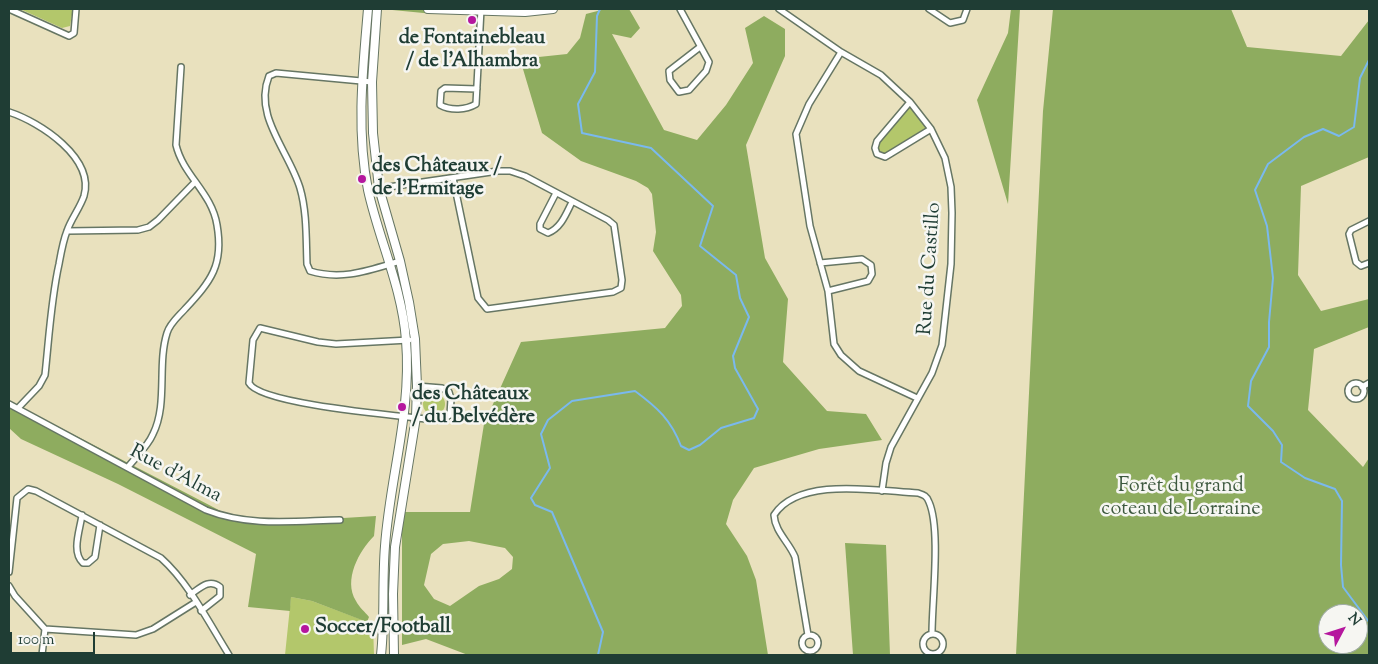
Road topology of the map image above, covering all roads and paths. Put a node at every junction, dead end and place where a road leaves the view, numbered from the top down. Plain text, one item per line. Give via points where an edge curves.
1 (9, 9) edge
2 (76, 9) edge
3 (368, 9) edge
4 (377, 9) edge
5 (428, 9) edge
6 (554, 9) edge
7 (680, 9) edge
8 (779, 9) edge
9 (929, 9) edge
10 (967, 9) edge
11 (481, 10) edge
12 (700, 48) junction
13 (841, 52) junction
14 (181, 67) dead end
15 (362, 81) junction
16 (372, 82) junction
17 (477, 89) junction
18 (910, 102) junction
19 (9, 112) edge
20 (931, 129) junction
21 (453, 178) junction
22 (195, 182) junction
23 (378, 188) junction
24 (368, 190) junction
25 (556, 193) junction
26 (572, 202) junction
27 (1369, 221) edge
28 (67, 231) junction
29 (400, 261) junction
30 (820, 263) junction
31 (1369, 263) edge
32 (391, 264) junction
33 (828, 292) junction
34 (410, 339) junction
35 (1369, 383) edge
36 (417, 386) junction
37 (1362, 387) dead end
38 (917, 398) junction
39 (9, 404) edge
40 (18, 407) junction
41 (406, 416) junction
42 (416, 417) junction
43 (128, 468) junction
44 (882, 491) junction
45 (82, 515) junction
46 (340, 520) dead end
47 (100, 525) junction
48 (9, 572) edge
49 (9, 586) edge
50 (190, 594) junction
51 (196, 602) junction
52 (201, 611) junction
53 (45, 629) junction
54 (932, 634) dead end
55 (808, 635) dead end
56 (42, 655) edge
57 (229, 655) edge
58 (381, 655) edge
59 (394, 655) edge

1 - 2 street via 69,36 74,33
3 - 15 street
4 - 16 street
5 - 11 street
6 - 11 street via 525,12
7 - 12 street
8 - 13 street, Rue du Castillo
9 - 10 street via 950,23 963,20
11 - 17 street
12 - 12 street via 669,71 670,80 679,92 689,90 708,67
13 - 18 street, Rue du Castillo via 881,75
13 - 30 street via 800,120 796,134 811,233
14 - 22 street via 176,145 179,158
15 - 16 street
15 - 24 street via 362,128
15 - 32 street via 276,73 269,76 264,103 267,117 300,189 310,271 339,276
16 - 23 street
17 - 17 street via 445,88 441,92 440,105 448,109 470,107 476,104
18 - 20 street, Rue du Castillo
18 - 20 street via 877,141 877,154 884,157
19 - 28 street via 53,137 73,154 82,169 84,196
20 - 38 street, Rue du Castillo via 945,158 951,187 951,264 942,345 932,373
21 - 23 street
21 - 25 street via 510,171
21 - 26 street via 478,298 487,309 613,292 621,288 614,225
22 - 28 street via 149,227
22 - 43 street via 208,197 218,224 215,270 209,283 173,322 168,332 162,357 159,417 153,435
23 - 24 street
23 - 29 street
24 - 32 street
25 - 26 street
25 - 26 street via 540,229 548,233 554,231
27 - 31 street via 1349,234 1356,262 1361,266
28 - 40 street via 58,267 45,374 39,386
29 - 32 street
29 - 34 street
30 - 33 street
30 - 33 street via 862,259 871,265 872,274 868,281
32 - 34 street
33 - 38 street via 834,344 840,355 860,371
34 - 36 street
34 - 41 street
34 - 41 street via 336,344 260,328 252,340 249,383 258,392 323,407
35 - 37 street
36 - 42 street
36 - 42 street via 442,388 449,392 451,399 450,415 444,420
38 - 44 street, Rue du Castillo via 892,447
39 - 40 street, Rue d'Alma
40 - 43 street, Rue d'Alma
41 - 42 street
41 - 58 street via 385,545
42 - 59 street via 395,547
43 - 46 street, Rue d'Alma via 226,518 262,522
44 - 54 street via 918,493 929,500 935,532
44 - 55 street via 834,488 806,494 779,507 774,515 778,531 791,546 795,557
45 - 47 street
45 - 47 street via 76,552 83,563 95,557
45 - 48 street via 36,491 28,489 21,492 17,498
47 - 50 street via 161,558
49 - 53 street
50 - 51 street
50 - 52 street via 208,583 220,587 220,596
51 - 52 street
51 - 53 street via 153,629 136,635
52 - 57 street
53 - 56 street

